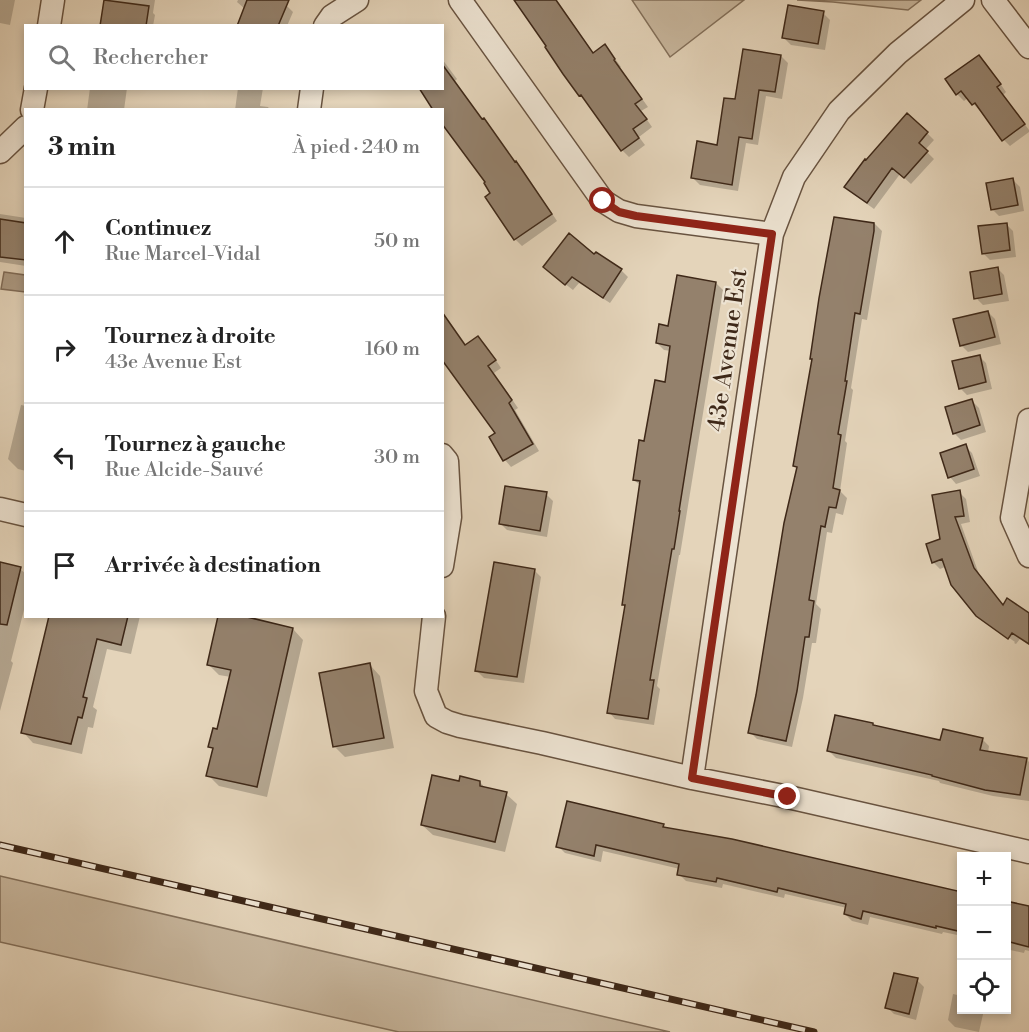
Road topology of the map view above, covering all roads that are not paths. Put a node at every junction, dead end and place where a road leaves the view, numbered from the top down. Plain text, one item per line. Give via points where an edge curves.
1 (54, 0) edge
2 (357, 0) edge
3 (460, 0) edge
4 (963, 0) edge
5 (993, 0) edge
6 (48, 24) edge
7 (326, 24) edge
8 (1029, 46) edge
9 (36, 90) edge
10 (312, 90) edge
11 (32, 108) edge
12 (309, 108) edge
13 (24, 129) edge
14 (0, 152) edge
15 (772, 234) junction
16 (1029, 420) edge
17 (444, 457) edge
18 (0, 509) edge
19 (24, 515) edge
20 (444, 554) edge
21 (1029, 556) edge
22 (434, 618) edge
23 (692, 778) junction
24 (1029, 852) edge

1 - 6 street
2 - 7 street
3 - 15 street via 603,201 619,212 636,216
4 - 15 street, 43e Avenue Est via 898,53 839,111 794,177
5 - 8 street
9 - 11 street
10 - 12 street
13 - 14 street
15 - 23 street, 43e Avenue Est
16 - 21 street via 1012,518
17 - 20 street via 450,517
18 - 19 street
22 - 23 street via 426,691 436,716 460,726
23 - 24 street

